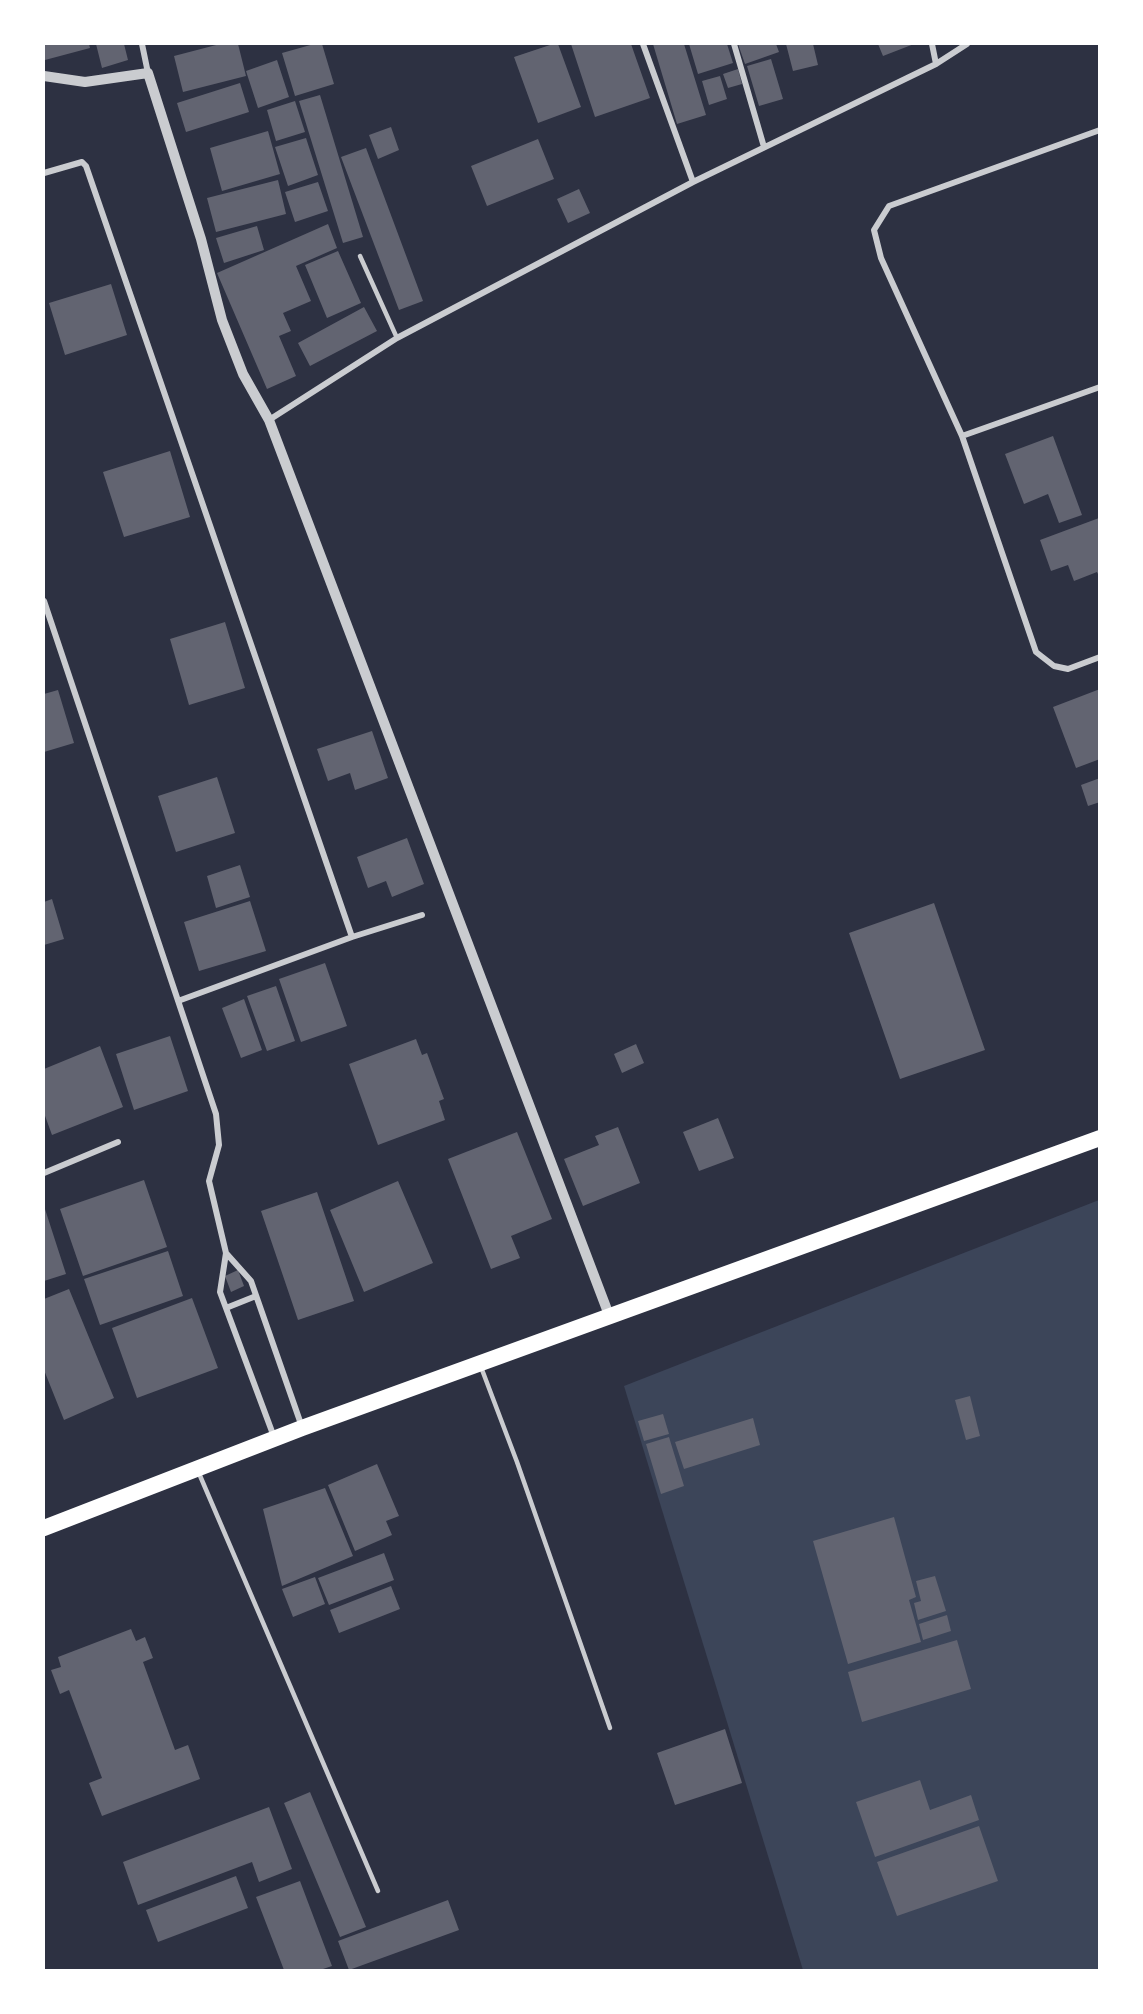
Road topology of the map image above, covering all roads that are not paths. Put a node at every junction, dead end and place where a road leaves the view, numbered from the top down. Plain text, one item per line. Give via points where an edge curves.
1 (142, 44) edge
2 (643, 44) edge
3 (734, 44) edge
4 (932, 44) edge
5 (967, 44) edge
6 (936, 64) junction
7 (148, 73) junction
8 (44, 76) edge
9 (1100, 130) edge
10 (764, 147) junction
11 (44, 173) edge
12 (693, 182) junction
13 (360, 256) dead end
14 (397, 338) junction
15 (1100, 387) edge
16 (269, 420) junction
17 (962, 436) junction
18 (44, 601) edge
19 (1100, 657) edge
20 (422, 915) dead end
21 (351, 937) junction
22 (178, 1001) junction
23 (1100, 1138) edge
24 (118, 1142) dead end
25 (44, 1173) edge
26 (226, 1253) junction
27 (256, 1296) junction
28 (226, 1308) junction
29 (609, 1316) junction
30 (480, 1364) junction
31 (302, 1428) junction
32 (274, 1440) junction
33 (197, 1468) junction
34 (44, 1528) edge
35 (610, 1728) dead end
36 (378, 1891) dead end

1 - 7 street
2 - 12 street
3 - 10 street
4 - 6 street
5 - 6 street
6 - 10 street
7 - 8 street via 85,82
7 - 16 street via 201,239 222,320 243,374
9 - 17 street via 889,206 874,230 882,258
10 - 12 street
11 - 21 street via 81,162 86,166
12 - 14 street
13 - 14 lane
14 - 16 street
15 - 17 street
16 - 29 street
17 - 19 street via 1036,652 1054,666 1068,669
18 - 22 street
20 - 21 street
21 - 22 street
22 - 26 street via 216,1114 219,1145 209,1181
23 - 29 highway
24 - 25 street
26 - 27 street via 251,1281
26 - 28 street via 220,1292
27 - 28 street
27 - 31 street
28 - 32 street
29 - 30 highway
30 - 31 highway
30 - 35 lane
31 - 32 highway
32 - 33 highway
33 - 34 highway
33 - 36 lane

